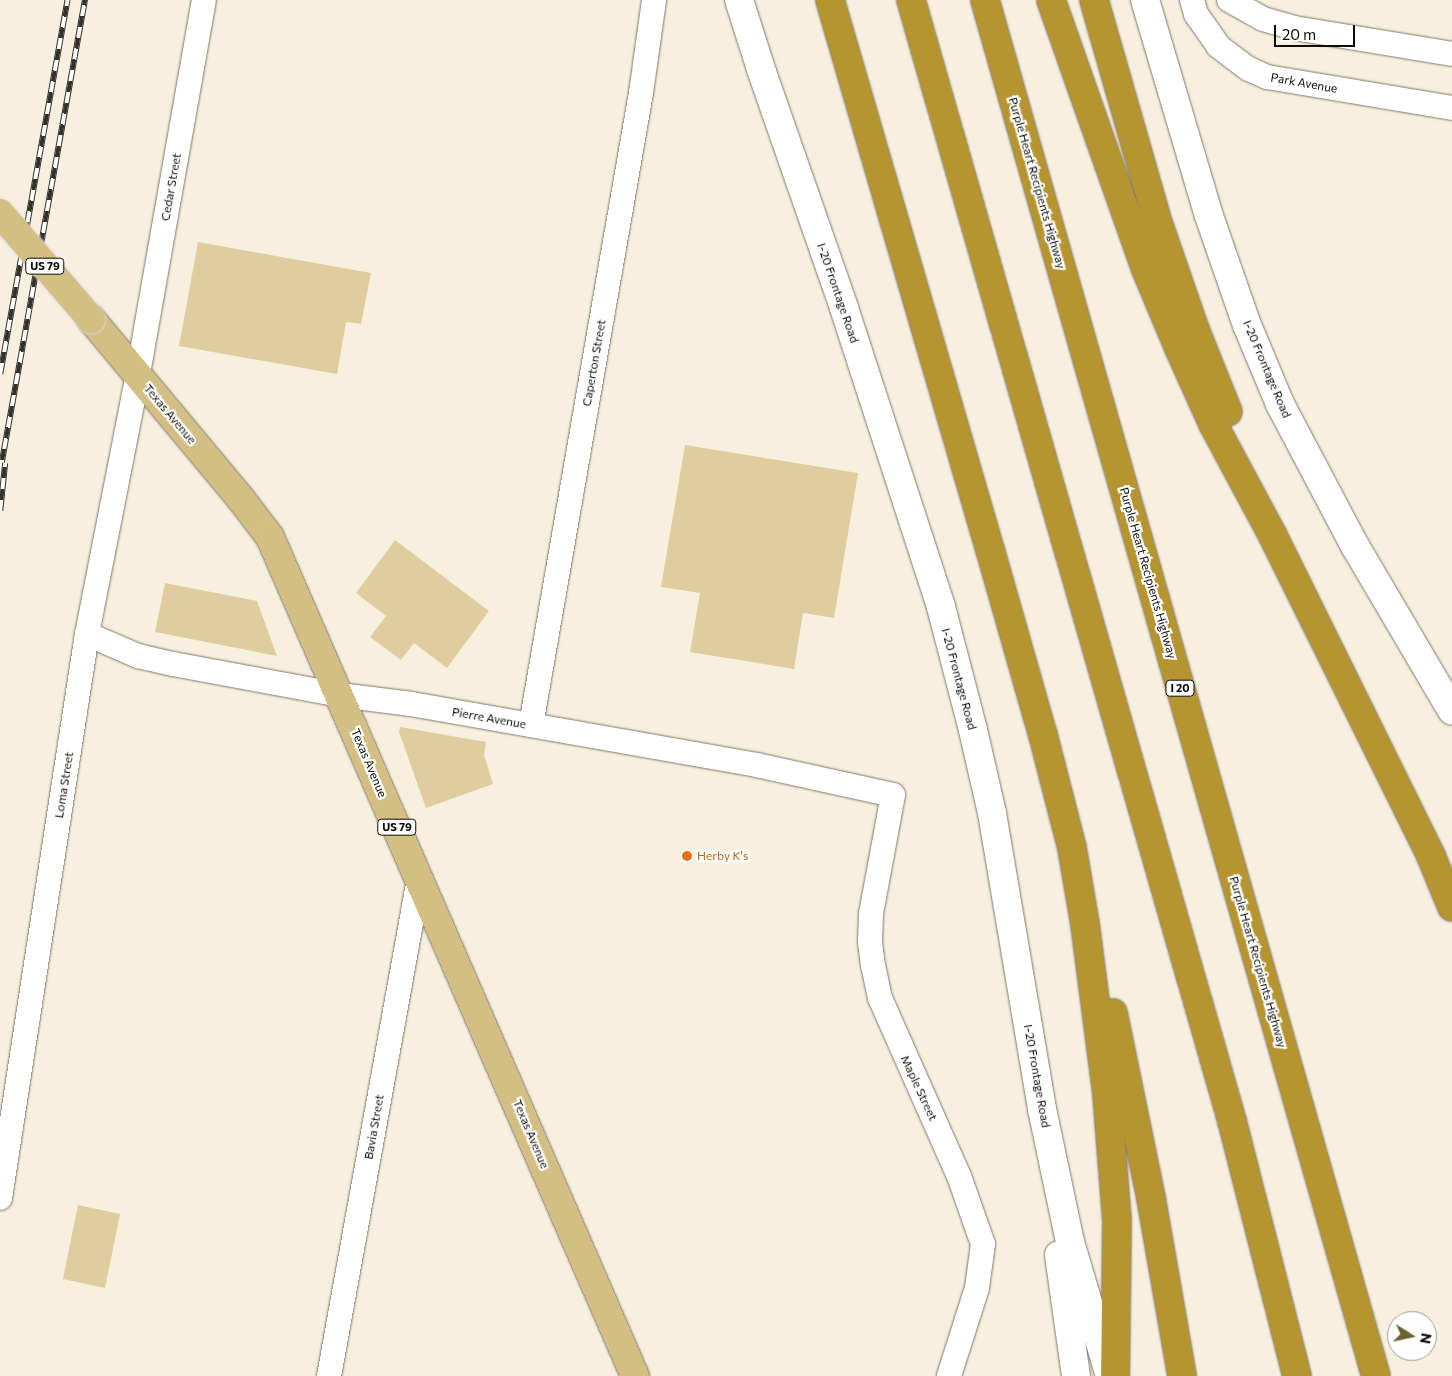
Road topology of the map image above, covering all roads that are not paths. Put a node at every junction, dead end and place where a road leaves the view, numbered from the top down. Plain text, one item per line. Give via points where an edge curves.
1 (204, 0) edge
2 (654, 0) edge
3 (739, 0) edge
4 (830, 0) edge
5 (910, 0) edge
6 (985, 0) edge
7 (1051, 0) edge
8 (1094, 0) edge
9 (1144, 0) edge
10 (1192, 0) edge
11 (1229, 0) edge
12 (1452, 54) edge
13 (1452, 108) edge
14 (0, 212) edge
15 (138, 374) junction
16 (1273, 536) junction
17 (87, 634) junction
18 (340, 695) junction
19 (1452, 711) edge
20 (532, 725) junction
21 (893, 795) joint
22 (1431, 856) junction
23 (419, 878) junction
24 (1452, 889) edge
25 (1452, 907) edge
26 (1085, 924) junction
27 (1042, 1109) junction
28 (0, 1198) edge
29 (329, 1376) edge
30 (635, 1376) edge
31 (949, 1376) edge
32 (1076, 1376) edge
33 (1110, 1376) edge
34 (1115, 1376) edge
35 (1182, 1376) edge
36 (1297, 1376) edge
37 (1376, 1376) edge

1 - 15 street, Cedar Street
2 - 20 street, Caperton Street via 641,93
3 - 27 main road, I-20 Frontage Road via 941,607 992,813
4 - 26 highway via 1043,735 1072,848
5 - 36 highway via 1232,1121
6 - 37 highway, Purple Heart Recipients Highway / I 20
7 - 16 highway via 1145,267 1214,424
8 - 16 highway via 1158,223
9 - 19 main road, I-20 Frontage Road via 1209,216 1280,404 1355,546
10 - 13 street, Park Avenue via 1206,31 1218,46 1249,70 1267,76
11 - 12 street via 1263,19 1294,28
14 - 15 main road, Texas Avenue / US 79, bridge
15 - 17 street, Loma Street
15 - 18 main road, Texas Avenue / US 79 via 270,536
16 - 22 highway
17 - 18 street, Pierre Avenue via 154,660
17 - 28 street, Loma Street
18 - 20 street, Pierre Avenue
18 - 23 main road, Texas Avenue / US 79
20 - 21 street, Pierre Avenue via 758,765
21 - 31 street, Maple Street via 873,896 872,965 880,998 959,1176 983,1244 977,1288
22 - 24 highway
22 - 25 highway
23 - 29 street, Bavia Street
23 - 30 main road, Texas Avenue / US 79
26 - 34 highway via 1107,1094 1117,1222
26 - 35 highway via 1109,993 1151,1198
27 - 32 main road
27 - 33 main road, I-20 Frontage Road via 1070,1242

